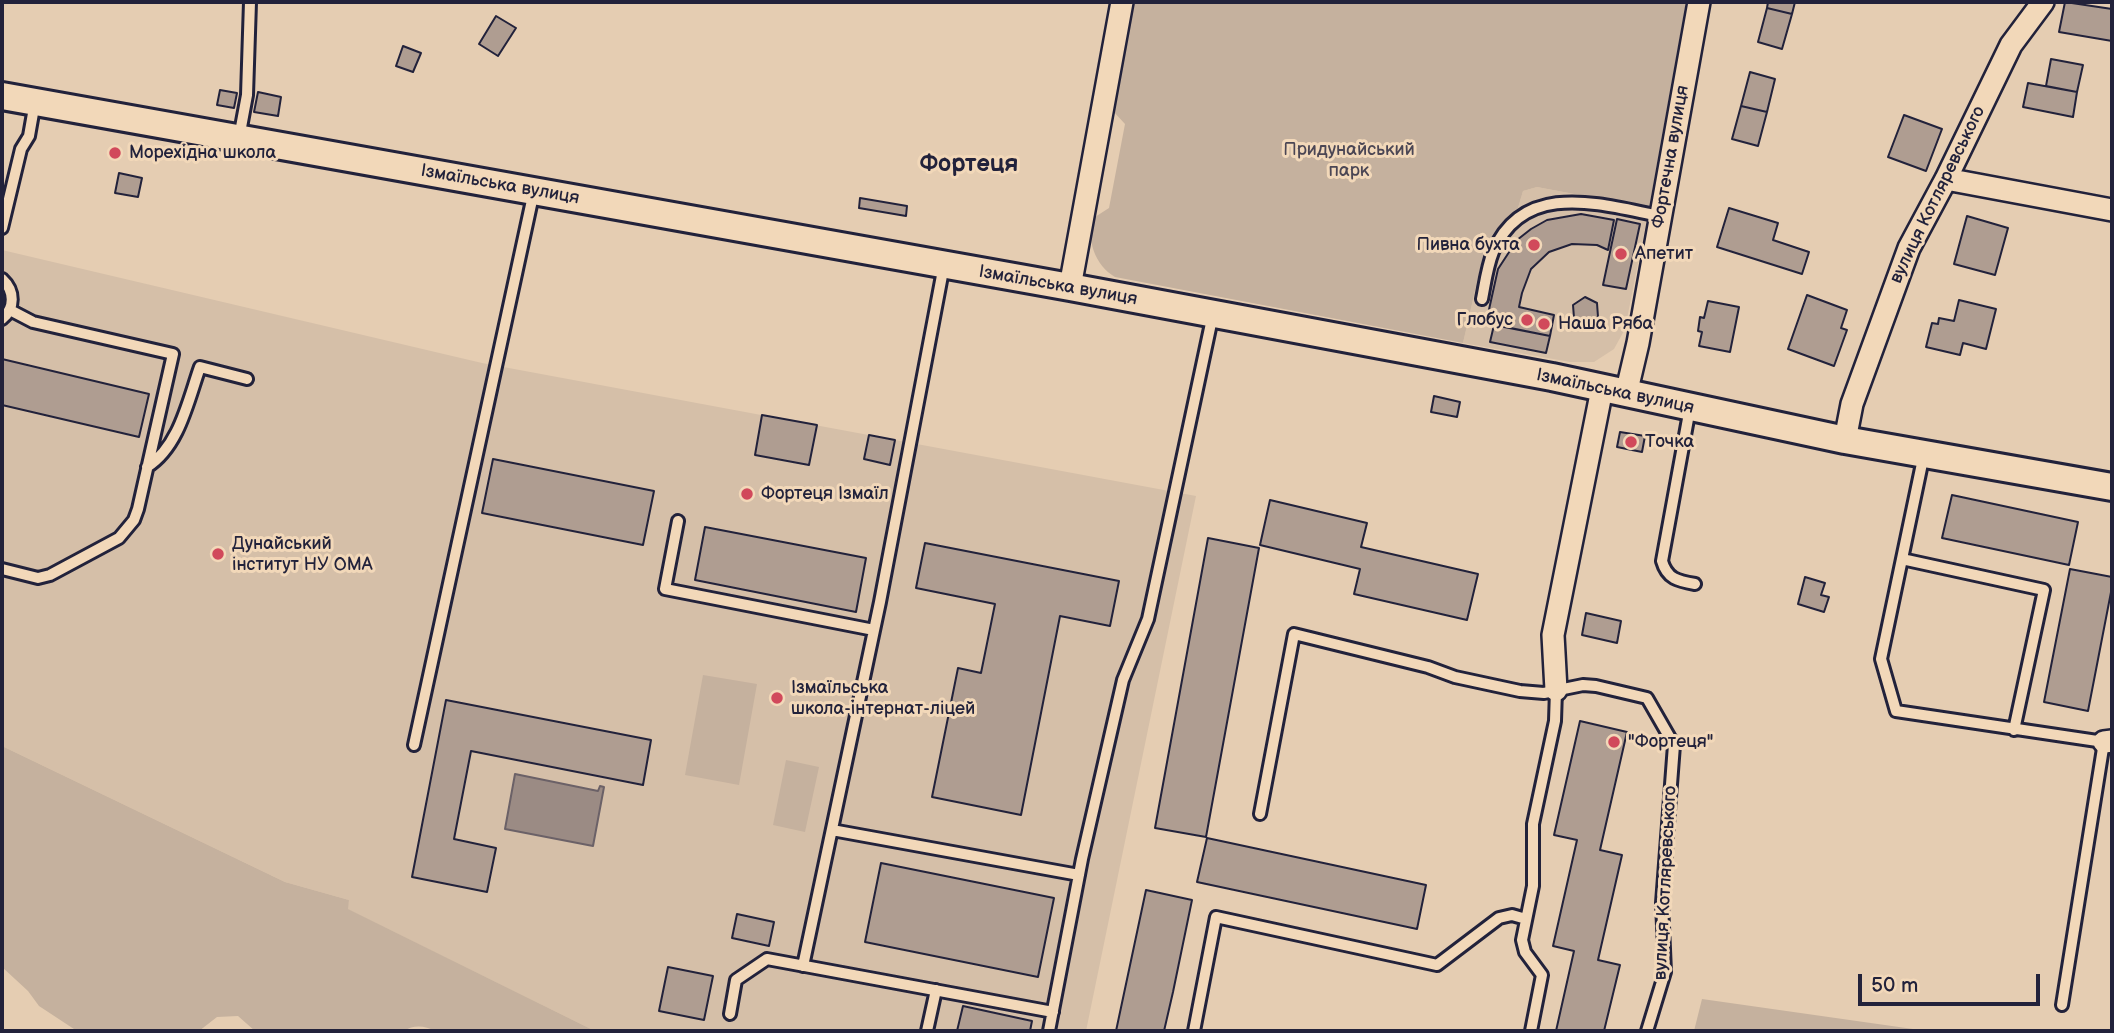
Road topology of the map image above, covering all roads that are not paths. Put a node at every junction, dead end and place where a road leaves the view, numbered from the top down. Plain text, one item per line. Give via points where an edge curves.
1 (250, 2) edge
2 (1122, 2) edge
3 (1699, 2) edge
4 (2042, 2) edge
5 (2, 96) edge
6 (35, 102) junction
7 (239, 138) junction
8 (1946, 179) junction
9 (534, 191) junction
10 (2112, 210) edge
11 (1660, 216) junction
12 (2, 228) edge
13 (944, 265) junction
14 (2, 279) edge
15 (1070, 287) junction
16 (1482, 299) dead end
17 (10, 310) junction
18 (1213, 314) junction
19 (2, 319) edge
20 (247, 379) dead end
21 (1614, 391) junction
22 (1690, 408) junction
23 (1845, 440) junction
24 (1924, 454) junction
25 (147, 467) junction
26 (2112, 487) edge
27 (678, 521) dead end
28 (1902, 559) junction
29 (4, 571) edge
30 (1695, 584) dead end
31 (874, 630) junction
32 (1556, 690) junction
33 (2014, 730) junction
34 (2108, 741) edge
35 (414, 745) dead end
36 (1260, 814) dead end
37 (832, 830) junction
38 (1079, 875) junction
39 (1526, 919) junction
40 (803, 966) junction
41 (936, 990) junction
42 (2062, 1005) dead end
43 (1053, 1012) junction
44 (730, 1014) dead end
45 (928, 1031) edge
46 (1049, 1031) edge
47 (1195, 1031) edge
48 (1531, 1031) edge
49 (1647, 1031) edge

1 - 7 lane via 247,95
2 - 15 street
3 - 11 street, Фортечна вулиця
4 - 8 street, вулиця Котляревського via 2011,45
5 - 6 street, Ізмаїльська вулиця
6 - 7 street, Ізмаїльська вулиця
6 - 12 lane
7 - 9 street, Ізмаїльська вулиця
8 - 10 street
8 - 23 street, вулиця Котляревського via 1909,248 1885,308 1852,404
9 - 13 street, Ізмаїльська вулиця
9 - 35 lane
11 - 16 lane via 1583,201 1537,208 1501,237
11 - 21 street, Фортечна вулиця
13 - 15 street, Ізмаїльська вулиця
13 - 31 lane
14 - 17 lane via 12,295
15 - 18 street, Ізмаїльська вулиця
17 - 19 lane
17 - 25 lane via 33,322 173,354
18 - 21 street, Ізмаїльська вулиця
18 - 38 lane via 1148,619 1123,680
20 - 25 lane via 200,368 172,440 158,461
21 - 22 street, Ізмаїльська вулиця
21 - 32 street, Фортечна вулиця via 1552,635
22 - 23 street, Ізмаїльська вулиця
22 - 30 lane via 1662,561 1671,578
23 - 24 street, Ізмаїльська вулиця
24 - 26 street, Ізмаїльська вулиця
24 - 28 lane
25 - 29 lane via 134,520 119,538 50,575 37,578
27 - 31 lane via 665,589
28 - 33 lane via 1881,659 1896,711
28 - 33 lane via 2044,590
31 - 37 lane
32 - 36 lane via 1532,693 1455,677 1294,634
32 - 39 lane via 1555,721 1533,824 1533,886
32 - 49 lane, вулиця Котляревського via 1596,686 1647,698 1674,745 1662,903 1665,972
33 - 34 lane
34 - 42 lane
37 - 38 lane
37 - 40 lane
38 - 43 lane
39 - 47 lane via 1499,918 1437,965 1216,917
39 - 48 lane via 1522,946 1542,981
40 - 41 lane
40 - 44 lane via 767,959 736,980
41 - 43 lane
41 - 45 lane
43 - 46 lane

